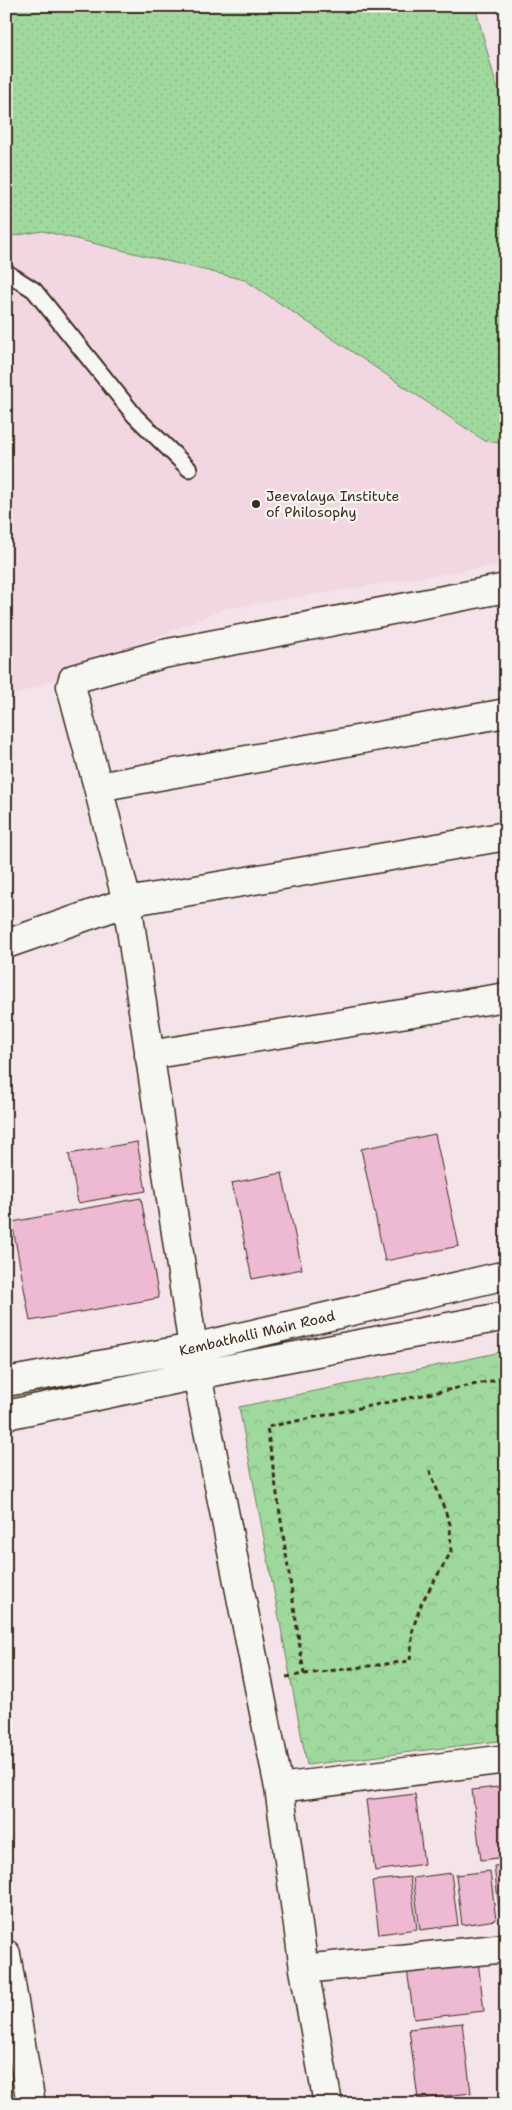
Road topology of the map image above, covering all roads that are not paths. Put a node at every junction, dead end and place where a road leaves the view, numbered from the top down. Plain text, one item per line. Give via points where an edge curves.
1 (6, 272) edge
2 (188, 469) dead end
3 (506, 588) edge
4 (506, 712) edge
5 (98, 787) junction
6 (506, 836) edge
7 (127, 902) junction
8 (6, 944) edge
9 (506, 996) edge
10 (149, 1054) junction
11 (506, 1275) edge
12 (506, 1316) edge
13 (193, 1348) junction
14 (197, 1374) junction
15 (6, 1382) edge
16 (6, 1415) edge
17 (506, 1759) edge
18 (279, 1788) junction
19 (506, 1948) edge
20 (6, 1954) edge
21 (304, 1970) junction
22 (31, 2104) edge
23 (328, 2104) edge

1 - 2 lane via 34,290 135,416
3 - 5 street via 163,654 73,679 71,686
4 - 5 street
5 - 7 street
6 - 7 street
7 - 8 street
7 - 10 street
9 - 10 street
10 - 13 street
11 - 13 street, Kembathalli Main Road
12 - 14 street, Kembathalli Main Road
13 - 14 street
13 - 15 street, Kembathalli Main Road
14 - 16 street, Kembathalli Main Road
14 - 18 street
17 - 18 street
18 - 21 street
19 - 21 street
20 - 22 street
21 - 23 street

